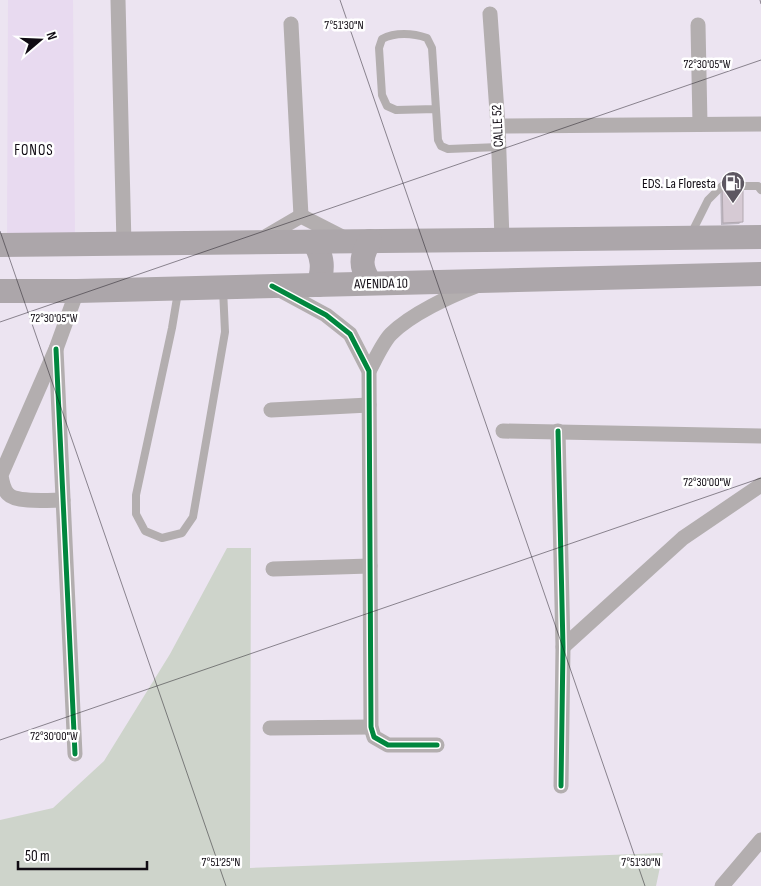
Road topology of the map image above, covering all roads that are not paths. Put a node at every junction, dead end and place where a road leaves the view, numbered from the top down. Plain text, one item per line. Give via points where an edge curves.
1 (118, 0) edge
2 (490, 14) dead end
3 (291, 24) dead end
4 (698, 25) dead end
5 (436, 109) junction
6 (700, 124) junction
7 (761, 124) edge
8 (498, 126) junction
9 (499, 147) junction
10 (722, 186) dead end
11 (743, 186) dead end
12 (761, 190) edge
13 (301, 216) junction
14 (689, 237) junction
15 (761, 237) edge
16 (502, 239) junction
17 (360, 241) junction
18 (255, 242) junction
19 (314, 242) junction
20 (124, 244) junction
21 (0, 245) edge
22 (761, 274) edge
23 (489, 281) junction
24 (370, 283) junction
25 (318, 285) junction
26 (272, 286) junction
27 (223, 287) junction
28 (178, 288) junction
29 (77, 290) junction
30 (0, 291) edge
31 (56, 349) junction
32 (369, 371) junction
33 (369, 405) junction
34 (270, 410) dead end
35 (503, 430) dead end
36 (558, 431) junction
37 (761, 436) edge
38 (761, 484) edge
39 (63, 500) junction
40 (370, 566) junction
41 (273, 569) dead end
42 (563, 647) junction
43 (371, 727) junction
44 (270, 728) dead end
45 (437, 745) dead end
46 (75, 754) dead end
47 (561, 786) dead end
48 (761, 840) edge
49 (738, 867) junction
50 (722, 886) edge
51 (738, 886) edge

1 - 20 street
2 - 8 street, CALLE 52
3 - 13 street
4 - 6 street
5 - 5 lane via 432,48 427,38 390,35 382,39 378,48 382,95 387,106 396,110
5 - 9 lane via 441,146 448,149
6 - 7 street
6 - 8 street
8 - 9 street, CALLE 52
9 - 16 street, CALLE 52
10 - 14 lane via 708,200
11 - 12 lane via 758,186
13 - 17 street
13 - 18 street
14 - 15 main road
14 - 16 main road
16 - 17 main road
17 - 19 main road
17 - 24 main road via 364,251 364,273
18 - 19 main road
18 - 20 main road
19 - 25 main road via 322,263
20 - 21 main road
22 - 23 main road, AVENIDA 10
23 - 24 main road, AVENIDA 10
23 - 32 street via 429,308 390,334
24 - 25 main road, AVENIDA 10
25 - 26 main road, AVENIDA 10
26 - 27 main road, AVENIDA 10
26 - 32 street via 326,315 350,334
27 - 28 main road, AVENIDA 10
27 - 28 lane via 225,332 193,517 182,533 162,538 145,531 136,514 136,495
28 - 29 main road, AVENIDA 10
29 - 30 main road, AVENIDA 10
29 - 31 street
31 - 39 street
31 - 39 street via 1,475 8,494 16,499
32 - 33 street
33 - 34 street
33 - 40 street
35 - 36 street
36 - 37 street
36 - 42 street
38 - 42 street via 683,538
39 - 46 street
40 - 41 street
40 - 43 street
42 - 47 street
43 - 44 street
43 - 45 street via 374,737 388,746
48 - 49 street
49 - 50 street
49 - 51 street

